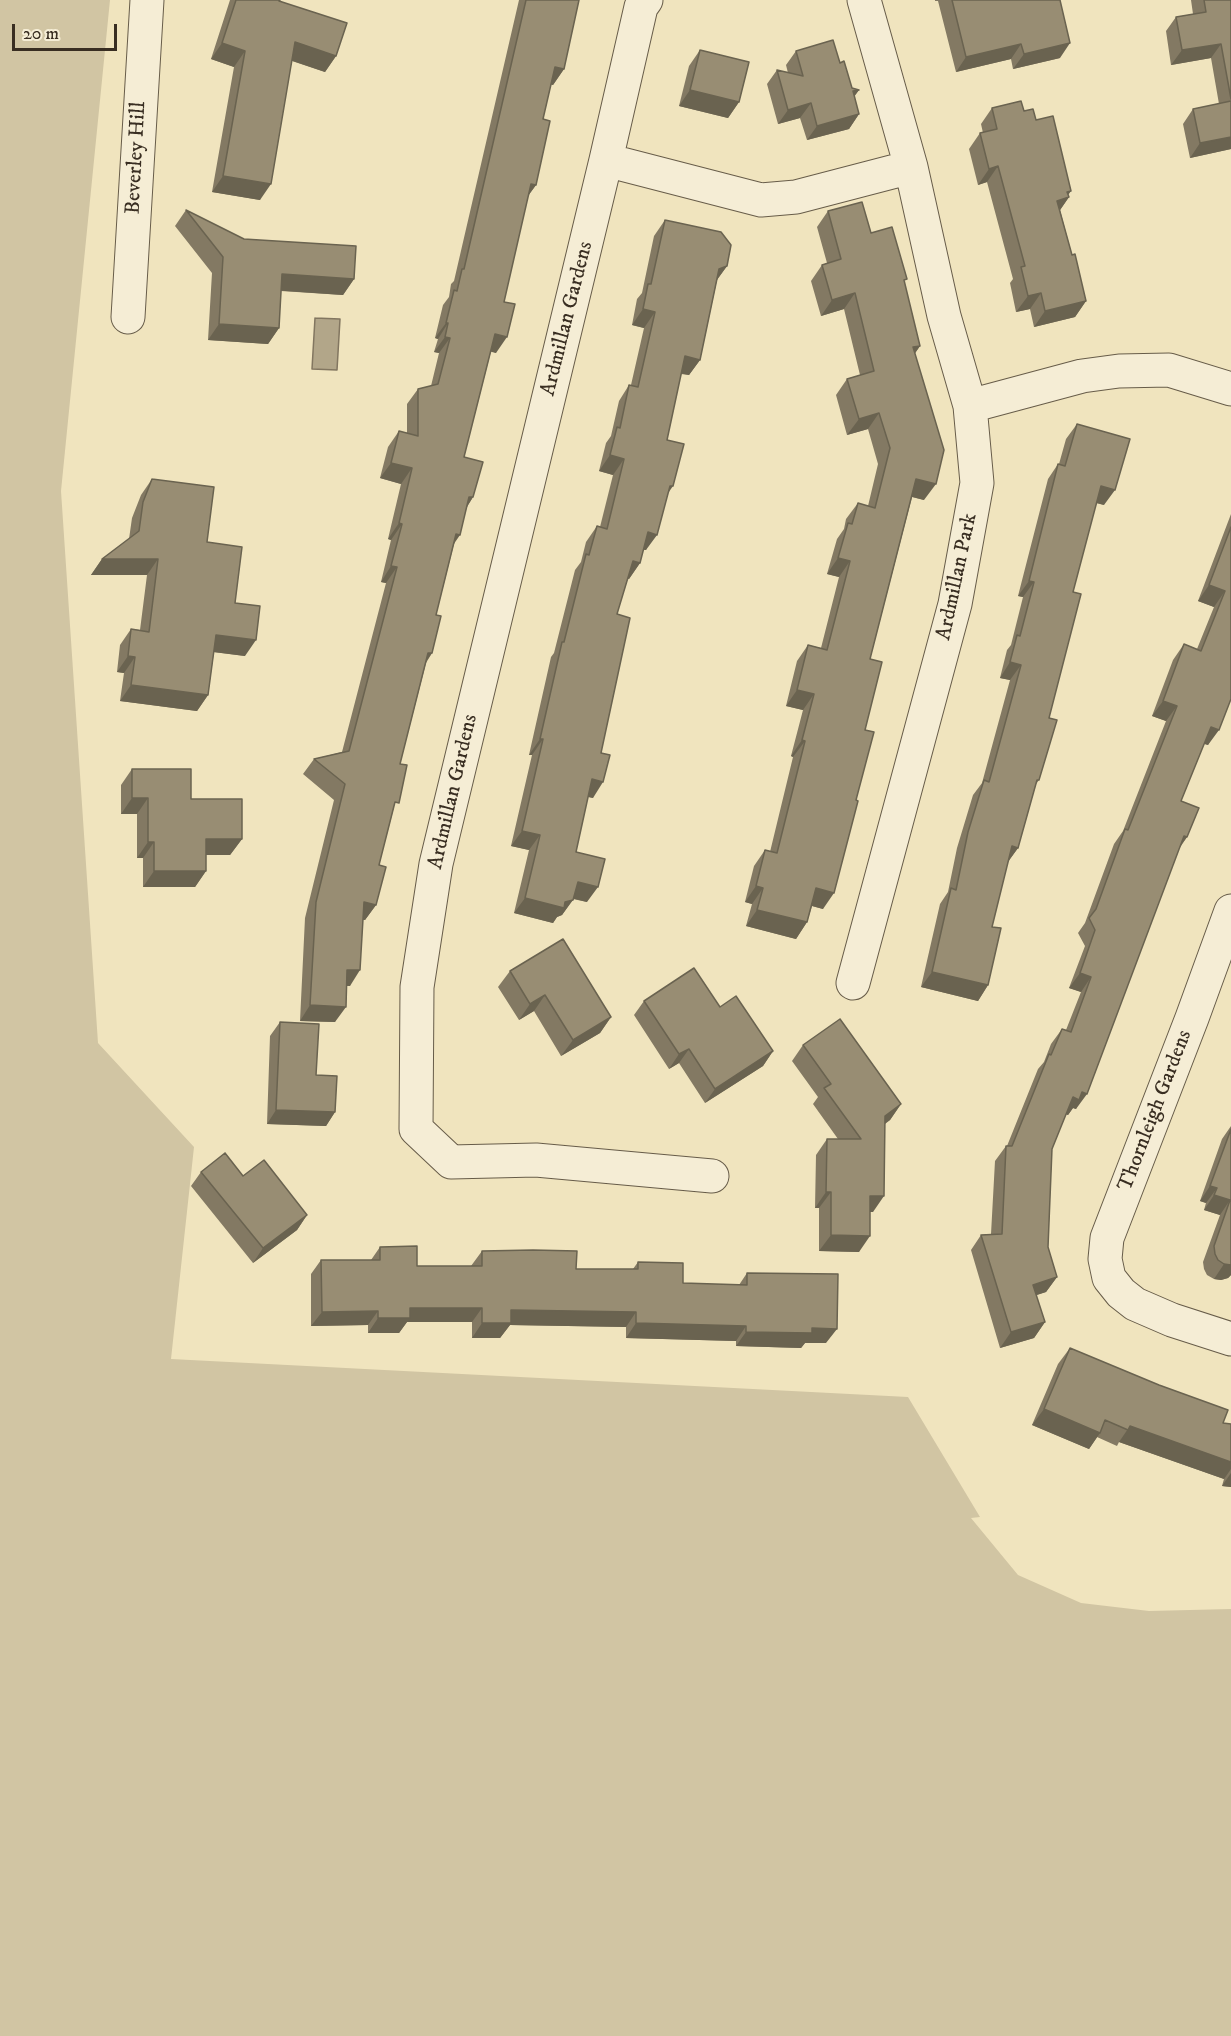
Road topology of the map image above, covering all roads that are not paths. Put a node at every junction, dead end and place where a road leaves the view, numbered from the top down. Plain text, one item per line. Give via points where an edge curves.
1 (147, 0) edge
2 (646, 0) edge
3 (864, 0) edge
4 (606, 160) junction
5 (911, 167) junction
6 (128, 317) dead end
7 (1231, 389) edge
8 (970, 406) junction
9 (1231, 910) edge
10 (854, 983) dead end
11 (712, 1176) dead end
12 (1231, 1339) edge

1 - 6 street, Beverley Hill
2 - 4 street, Ardmillan Gardens via 641,7
3 - 5 street, Ardmillan Park
4 - 5 street via 761,200 796,197
4 - 11 street, Ardmillan Gardens via 436,864 417,987 416,1129 452,1162 536,1160
5 - 8 street, Ardmillan Park via 944,316
7 - 8 street via 1169,370 1119,371 1082,376
8 - 10 street, Ardmillan Park via 977,483 955,604
9 - 12 street, Thornleigh Gardens via 1107,1238 1105,1259 1109,1278 1135,1304

